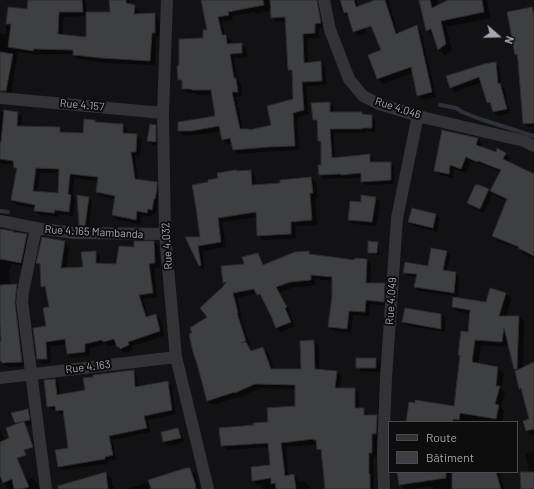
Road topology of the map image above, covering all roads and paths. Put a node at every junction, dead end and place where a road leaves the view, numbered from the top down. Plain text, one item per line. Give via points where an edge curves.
1 (167, 0) edge
2 (324, 0) edge
3 (0, 98) edge
4 (163, 112) junction
5 (418, 115) junction
6 (534, 146) edge
7 (0, 222) edge
8 (36, 228) junction
9 (165, 234) junction
10 (176, 357) junction
11 (32, 374) junction
12 (0, 378) edge
13 (46, 489) edge
14 (208, 489) edge
15 (384, 489) edge

1 - 4 street, Rue 4.032
2 - 5 street, Rue 4.046 via 330,30 349,79 363,96 379,104
3 - 4 street, Rue 4.157
4 - 9 street, Rue 4.032
5 - 6 street, Rue 4.046 via 524,141
5 - 15 street, Rue 4.049 via 397,218 382,455
7 - 8 street, Rue 4.165 Mambanda
8 - 9 street, Rue 4.165 Mambanda via 73,233
8 - 11 street via 22,302
9 - 10 street, Rue 4.032
10 - 11 street, Rue 4.163
10 - 14 street, Rue 4.032
11 - 12 street, Rue 4.163
11 - 13 street

